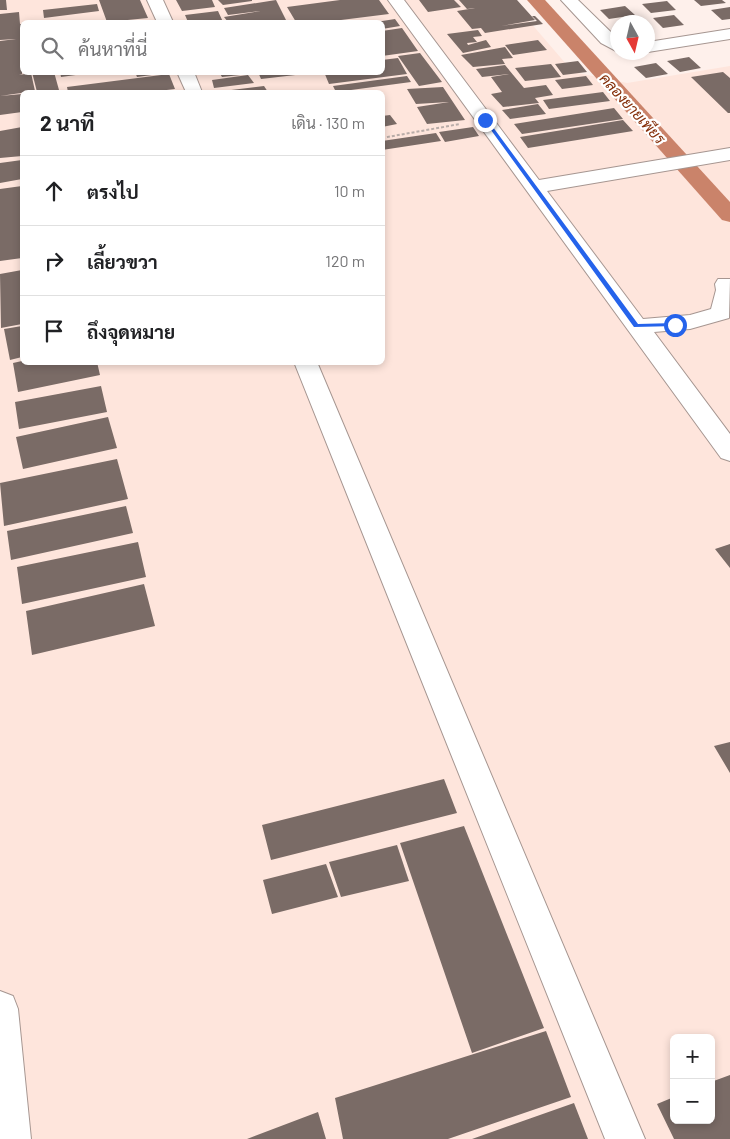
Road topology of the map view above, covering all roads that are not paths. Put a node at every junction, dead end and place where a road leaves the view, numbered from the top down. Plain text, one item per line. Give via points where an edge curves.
1 (155, 0) edge
2 (396, 0) edge
3 (569, 0) edge
4 (163, 20) edge
5 (730, 34) edge
6 (610, 42) edge
7 (655, 45) edge
8 (186, 75) edge
9 (193, 90) edge
10 (730, 154) edge
11 (535, 187) junction
12 (726, 284) dead end
13 (636, 326) junction
14 (306, 365) edge
15 (730, 452) edge
16 (0, 1009) edge
17 (11, 1139) edge
18 (625, 1139) edge

1 - 4 street
2 - 11 street
3 - 6 street
5 - 7 street
8 - 9 street
10 - 11 street
11 - 13 street
12 - 13 street via 721,313 675,325
13 - 15 street
14 - 18 street
16 - 17 street

